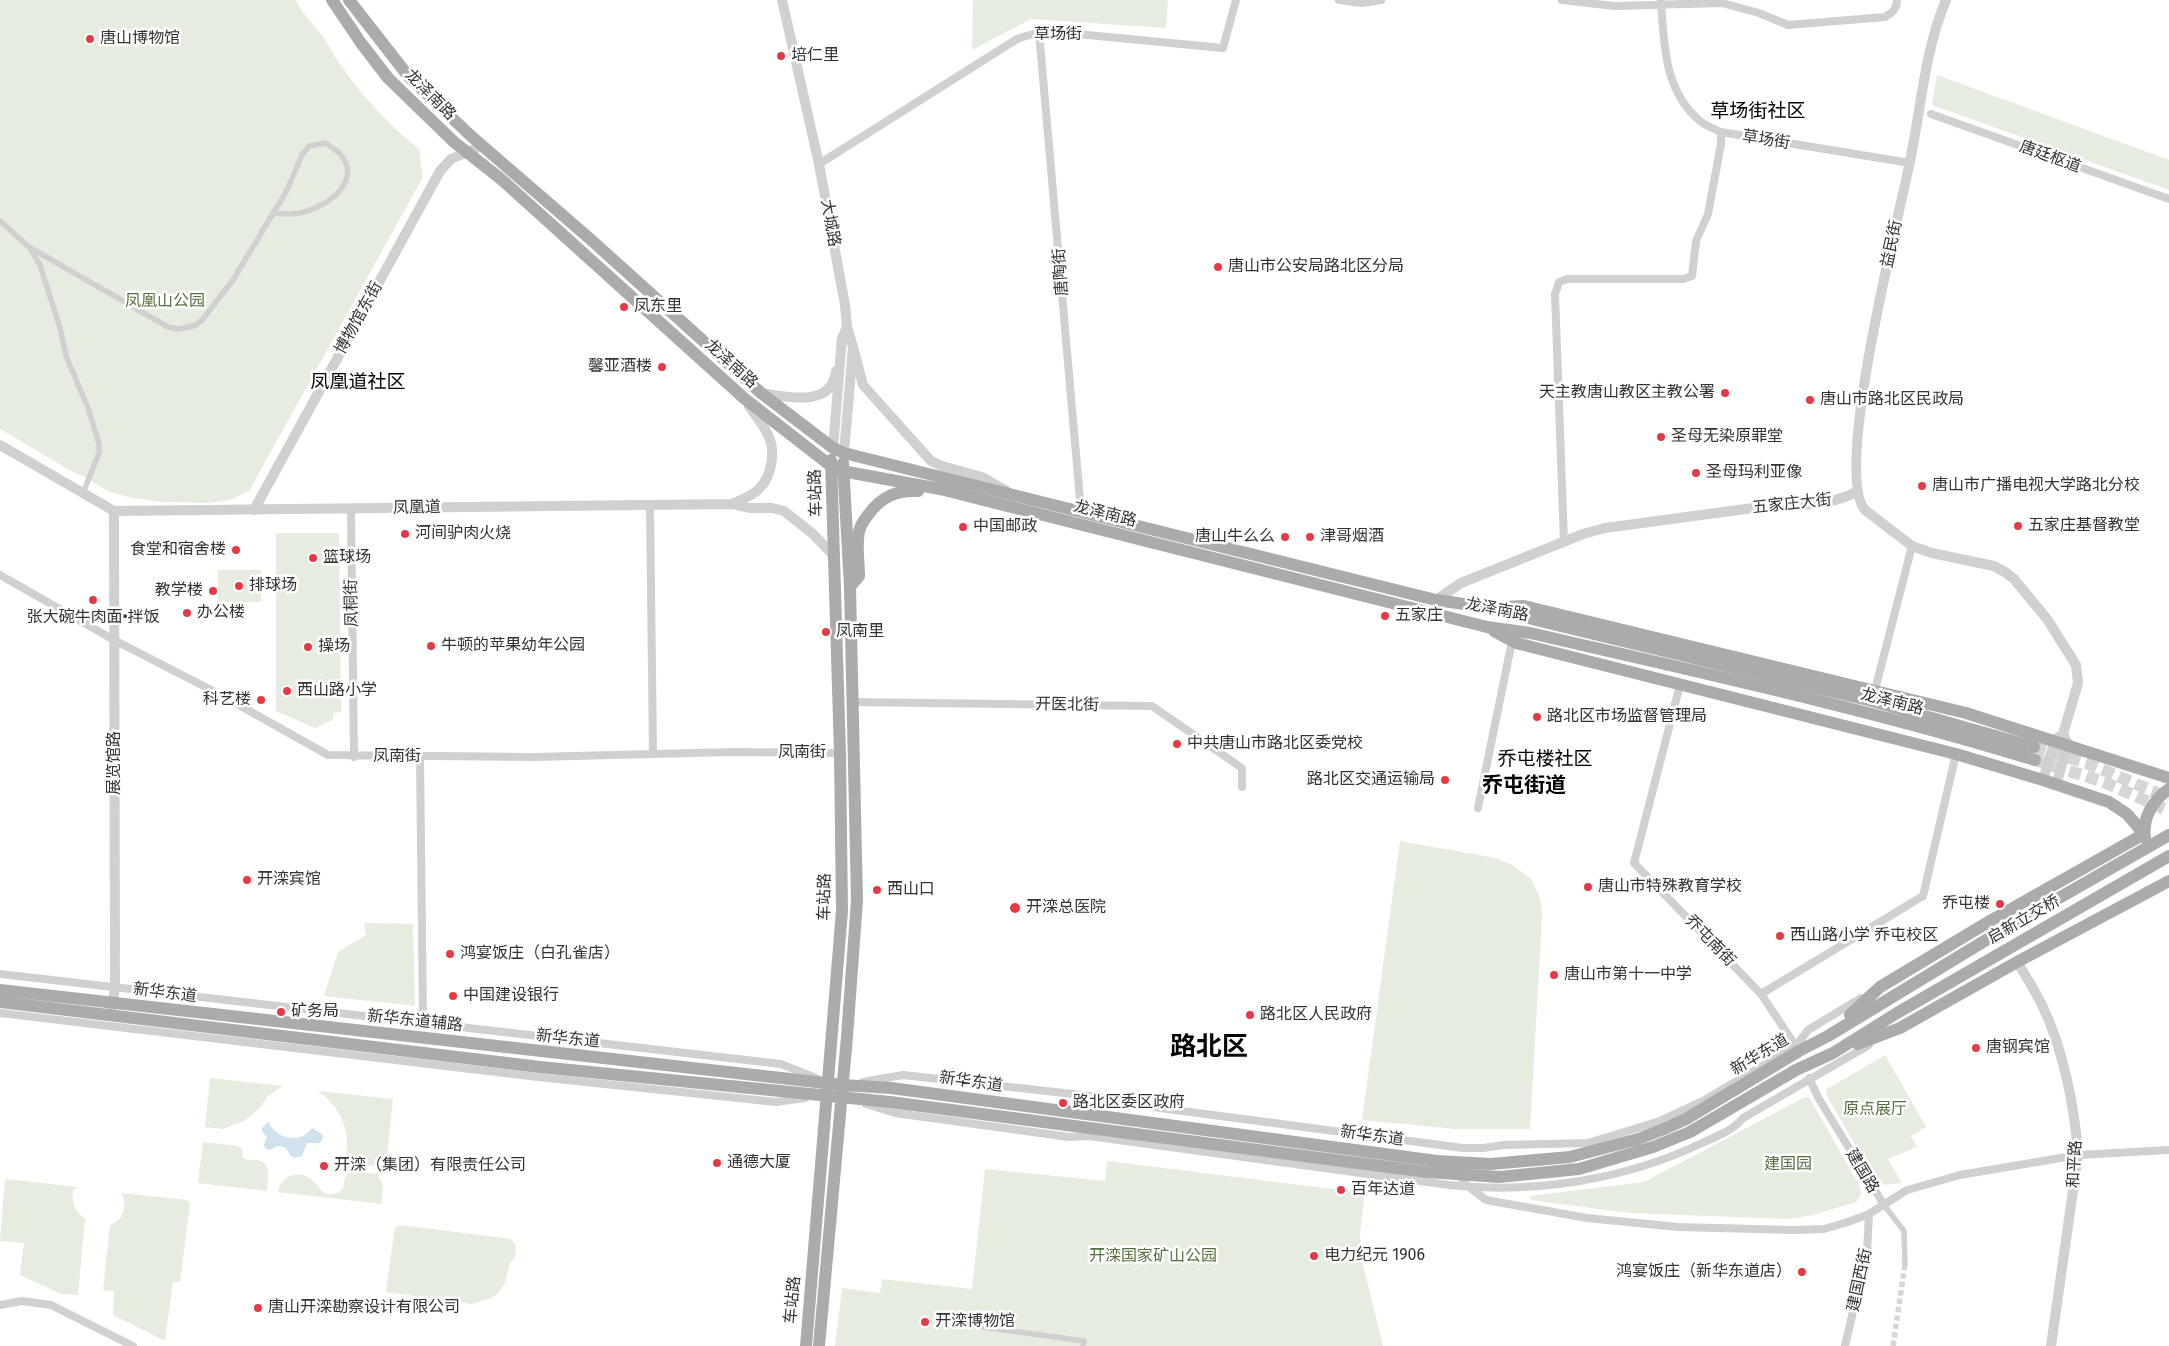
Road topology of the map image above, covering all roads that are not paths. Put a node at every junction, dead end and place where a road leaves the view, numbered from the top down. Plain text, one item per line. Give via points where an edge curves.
1 (332, 0) edge
2 (349, 0) edge
3 (782, 0) edge
4 (1236, 0) edge
5 (1339, 0) edge
6 (1381, 0) edge
7 (1562, 0) edge
8 (1897, 0) edge
9 (1946, 0) edge
10 (1661, 2) edge
11 (1039, 32) junction
12 (1930, 114) dead end
13 (1721, 132) junction
14 (482, 146) junction
15 (467, 151) junction
16 (1910, 163) junction
17 (819, 164) junction
18 (2169, 200) edge
19 (273, 213) junction
20 (0, 221) edge
21 (29, 247) junction
22 (846, 327) junction
23 (842, 338) junction
24 (853, 346) junction
25 (761, 393) junction
26 (745, 399) junction
27 (0, 444) edge
28 (838, 450) junction
29 (836, 469) junction
30 (85, 488) dead end
31 (940, 489) junction
32 (1856, 491) junction
33 (1015, 495) junction
34 (732, 504) junction
35 (650, 505) junction
36 (351, 508) junction
37 (254, 510) junction
38 (114, 511) junction
39 (1081, 511) junction
40 (1564, 542) junction
41 (1912, 546) junction
42 (835, 557) junction
43 (0, 575) edge
44 (850, 587) junction
45 (1436, 600) junction
46 (1492, 608) junction
47 (1487, 627) junction
48 (114, 640) junction
49 (1512, 641) junction
50 (1680, 685) junction
51 (1876, 690) junction
52 (853, 702) junction
53 (2061, 743) junction
54 (840, 753) junction
55 (653, 754) junction
56 (1956, 754) junction
57 (354, 757) junction
58 (420, 757) junction
59 (2044, 776) junction
60 (2169, 778) edge
61 (2057, 781) junction
62 (1242, 787) dead end
63 (2169, 789) edge
64 (1478, 808) dead end
65 (2144, 834) junction
66 (2169, 835) edge
67 (2169, 856) edge
68 (2169, 874) edge
69 (2169, 881) edge
70 (2017, 962) junction
71 (0, 974) edge
72 (1880, 987) junction
73 (115, 988) junction
74 (0, 990) edge
75 (1897, 992) joint
76 (1761, 994) junction
77 (0, 1002) edge
78 (0, 1013) edge
79 (1897, 1013) joint
80 (111, 1014) junction
81 (423, 1022) junction
82 (1900, 1028) junction
83 (1828, 1036) junction
84 (1797, 1048) junction
85 (1833, 1053) junction
86 (1809, 1078) junction
87 (827, 1089) junction
88 (842, 1090) junction
89 (2169, 1150) edge
90 (2078, 1155) junction
91 (1460, 1176) junction
92 (1469, 1187) junction
93 (1884, 1205) junction
94 (1869, 1214) junction
95 (1904, 1264) tunnel mouth
96 (0, 1305) edge
97 (975, 1326) dead end
98 (133, 1346) edge
99 (806, 1346) edge
100 (818, 1346) edge
101 (1084, 1346) edge
102 (1845, 1346) edge
103 (2051, 1346) edge

1 - 15 main road, 龙泽南路 via 388,78
2 - 14 main road, 龙泽南路 via 409,77
3 - 17 street, 大城路
4 - 11 street, 草场街 via 1223,48
5 - 6 street via 1362,3
7 - 10 street via 1614,6
8 - 10 street via 1893,13 1885,17 1788,25 1722,3
9 - 16 street, 益民街 via 1933,39
10 - 13 street, 草场街 via 1666,63 1673,84 1700,122
11 - 17 street, 草场街 via 1017,39
11 - 39 street, 唐陶街
12 - 18 street, 唐廷枢道
13 - 16 street, 草场街
13 - 40 street via 1708,214 1696,241 1692,276 1683,279 1559,282 1555,294
14 - 15 street, 博物馆东街
14 - 25 main road, 龙泽南路 via 590,238
15 - 26 main road, 龙泽南路
15 - 37 street, 博物馆东街 via 440,171
16 - 32 street, 益民街 via 1860,410
17 - 22 street, 大城路 via 845,305
19 - 19 street via 305,212 331,198 344,186 348,172 341,155 325,143 309,146
19 - 21 street via 233,280 203,319 196,325 179,329 168,327
20 - 21 street
21 - 30 street via 40,265 66,356 99,444 99,453
22 - 23 street, 大城路
22 - 24 street
23 - 25 street via 835,377 818,395 793,399
23 - 28 street, 大城路
24 - 28 street
24 - 33 street via 863,385 931,461 982,476
25 - 28 main road, 龙泽南路
26 - 29 main road, 龙泽南路
26 - 34 street via 768,433 771,464 760,489
27 - 38 street
28 - 29 main road, 车站路
28 - 33 main road, 龙泽南路
29 - 31 main road, 龙泽南路
29 - 42 main road, 车站路
29 - 44 main road, 车站路
31 - 44 main road via 893,493 872,509 858,532 859,576
31 - 47 main road, 龙泽南路
32 - 40 street, 五家庄大街 via 1838,500 1605,528
32 - 41 street via 1865,510
33 - 39 main road, 龙泽南路
34 - 35 street, 凤凰道
34 - 42 street, 凤凰道 via 784,511
35 - 36 street, 凤凰道
35 - 55 street
36 - 37 street, 凤凰道
36 - 57 street, 凤桐街
37 - 38 street, 凤凰道
38 - 48 street, 展览馆路
39 - 45 main road, 龙泽南路
40 - 45 street, 五家庄大街 via 1460,583
41 - 51 street
41 - 53 street via 1994,566 2006,572 2047,619 2076,665 2078,676
42 - 54 main road, 车站路
43 - 48 street, 凤南街
44 - 52 main road, 车站路
45 - 46 main road, 龙泽南路
46 - 47 main road, 龙泽南路 via 1872,701 2035,754 1540,635
46 - 51 main road via 1524,606
47 - 49 main road
48 - 57 street, 凤南街 via 328,755
48 - 73 street, 展览馆路
49 - 50 main road
49 - 64 street
50 - 56 main road
50 - 76 street, 乔屯南街 via 1634,863
51 - 53 main road via 1966,713
52 - 62 street, 开医北街 via 1152,706 1242,768
52 - 88 main road, 车站路 via 857,900
53 - 59 street
53 - 60 main road
53 - 61 street
54 - 55 street, 凤南街
54 - 87 main road, 车站路 via 842,911
55 - 58 street, 凤南街
56 - 59 main road
56 - 76 street via 1923,896
57 - 58 street, 凤南街
58 - 81 street
59 - 61 main road
61 - 65 main road via 2109,802 2127,814
63 - 65 main road via 2155,802 2146,817
65 - 68 main road via 2147,848
65 - 72 main road via 1990,920
66 - 75 main road, 启新立交桥
67 - 79 main road, 启新立交桥
69 - 70 main road
70 - 82 main road
70 - 90 street, 和平路 via 2042,1006 2055,1040 2072,1105
71 - 73 street, 新华东道辅路
72 - 83 main road
72 - 84 street via 1808,1030
73 - 80 street, 展览馆路
73 - 81 street, 新华东道辅路
74 - 80 main road, 新华东道
75 - 83 main road, 新华东道
76 - 84 street, 乔屯南街
77 - 80 main road, 新华东道
78 - 80 street
79 - 85 main road, 新华东道
80 - 87 main road, 新华东道 via 547,1053
80 - 87 street via 538,1077 776,1102
81 - 87 street, 新华东道辅路 via 781,1064
82 - 85 main road
82 - 86 street
83 - 84 main road, 新华东道
84 - 88 street via 1674,1115 1588,1144 1463,1148 1137,1105 1118,1099 903,1075
84 - 88 main road, 新华东道 via 1686,1119 1638,1140 1570,1157 1491,1164 1437,1161 891,1088
85 - 91 main road, 新华东道 via 1796,1070 1690,1132 1653,1147 1580,1169 1499,1177
86 - 92 street via 1743,1118 1736,1127 1672,1157 1567,1182 1528,1187
86 - 93 street, 建国路
87 - 88 main road, 新华东道
87 - 99 main road, 车站路
88 - 91 main road, 新华东道
88 - 92 street via 895,1113
88 - 100 main road, 车站路
89 - 90 street
90 - 93 street via 1960,1175 1907,1190
90 - 103 street, 和平路
91 - 92 street
92 - 94 street via 1486,1200 1587,1218 1678,1227 1824,1228
93 - 94 street
93 - 95 street, 建国路 via 1904,1231
94 - 102 street, 建国西街 via 1867,1252
96 - 98 street via 22,1301 51,1305
97 - 101 street via 1084,1341

